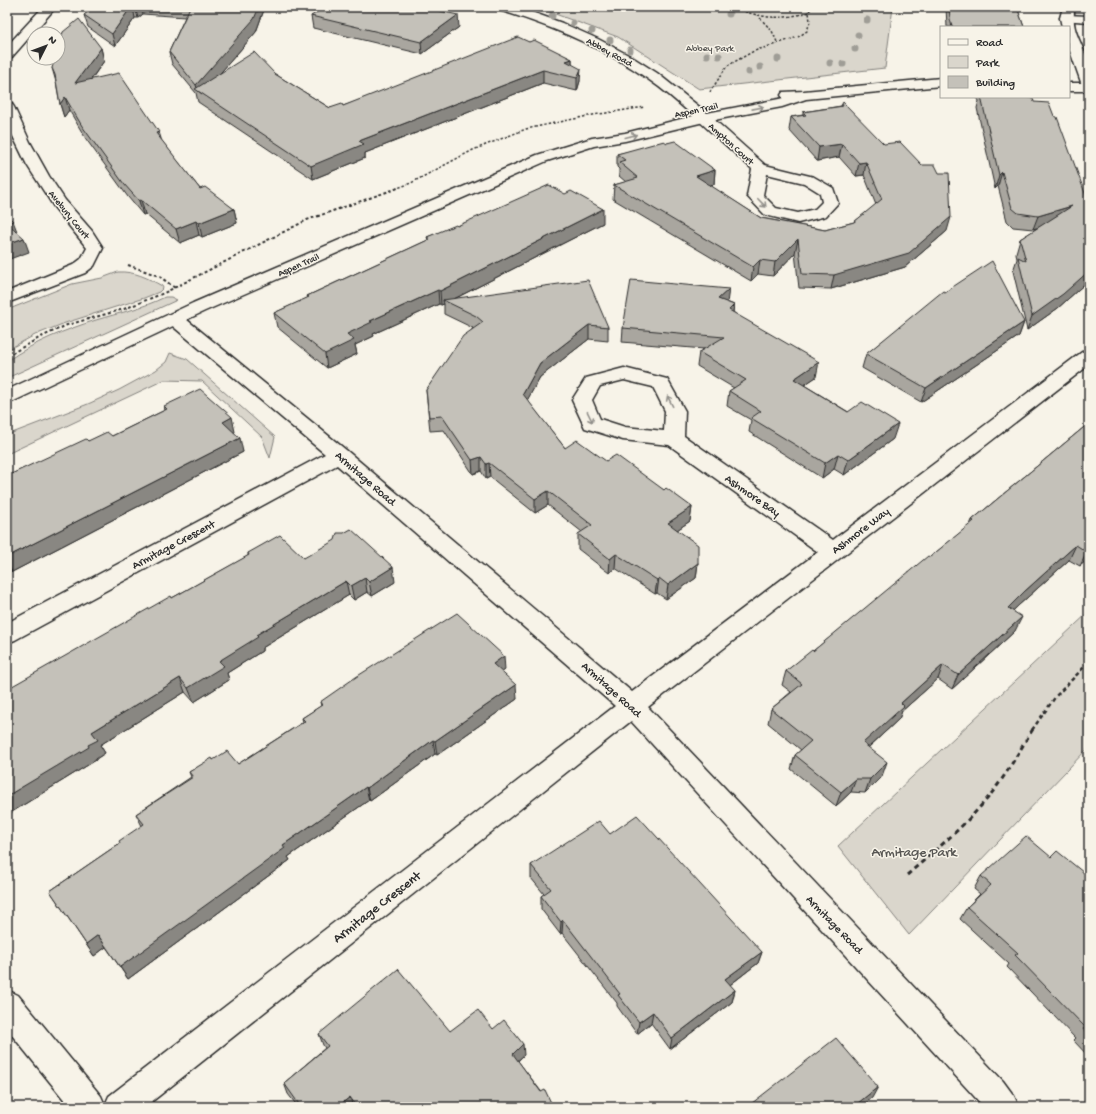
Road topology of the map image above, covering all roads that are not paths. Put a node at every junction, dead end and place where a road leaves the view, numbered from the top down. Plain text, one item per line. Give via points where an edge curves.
1 (50, 7) edge
2 (503, 7) edge
3 (1089, 19) edge
4 (1068, 21) edge
5 (1070, 27) edge
6 (7, 54) edge
7 (1070, 76) edge
8 (1088, 81) edge
9 (940, 82) edge
10 (1070, 87) edge
11 (7, 107) edge
12 (699, 113) junction
13 (760, 168) junction
14 (7, 298) edge
15 (175, 319) junction
16 (1089, 356) edge
17 (7, 397) edge
18 (674, 439) junction
19 (339, 455) junction
20 (833, 551) junction
21 (7, 634) edge
22 (632, 706) junction
23 (7, 1005) edge
24 (90, 1107) edge
25 (120, 1107) edge
26 (1003, 1107) edge

1 - 6 street
2 - 12 street, Abbey Road via 548,22 614,52 645,70
3 - 4 lane
5 - 8 street
7 - 8 street
8 - 10 street
9 - 12 street, Aspen Trail via 804,95 782,103
11 - 14 street, Avebury Court via 31,159 51,191 95,248 88,262 79,269
12 - 13 street, Ampton Court
12 - 15 street, Aspen Trail via 625,137 592,142 542,158
13 -> 13 street, Ampton Court via 755,196 770,212 798,218 820,213 830,203 827,191 809,180
15 - 17 street, Aspen Trail
15 - 19 street, Armitage Road
16 - 20 street, Ashmore Way
18 -> 18 street, Ashmore Bay via 675,411 660,382 624,374 593,382 582,400 592,423 623,433
18 - 20 street, Ashmore Bay
19 - 21 street, Armitage Crescent
19 - 22 street, Armitage Road
20 - 22 street, Ashmore Way
22 - 25 street, Armitage Crescent
22 - 26 street, Armitage Road via 992,1092
23 - 24 street

